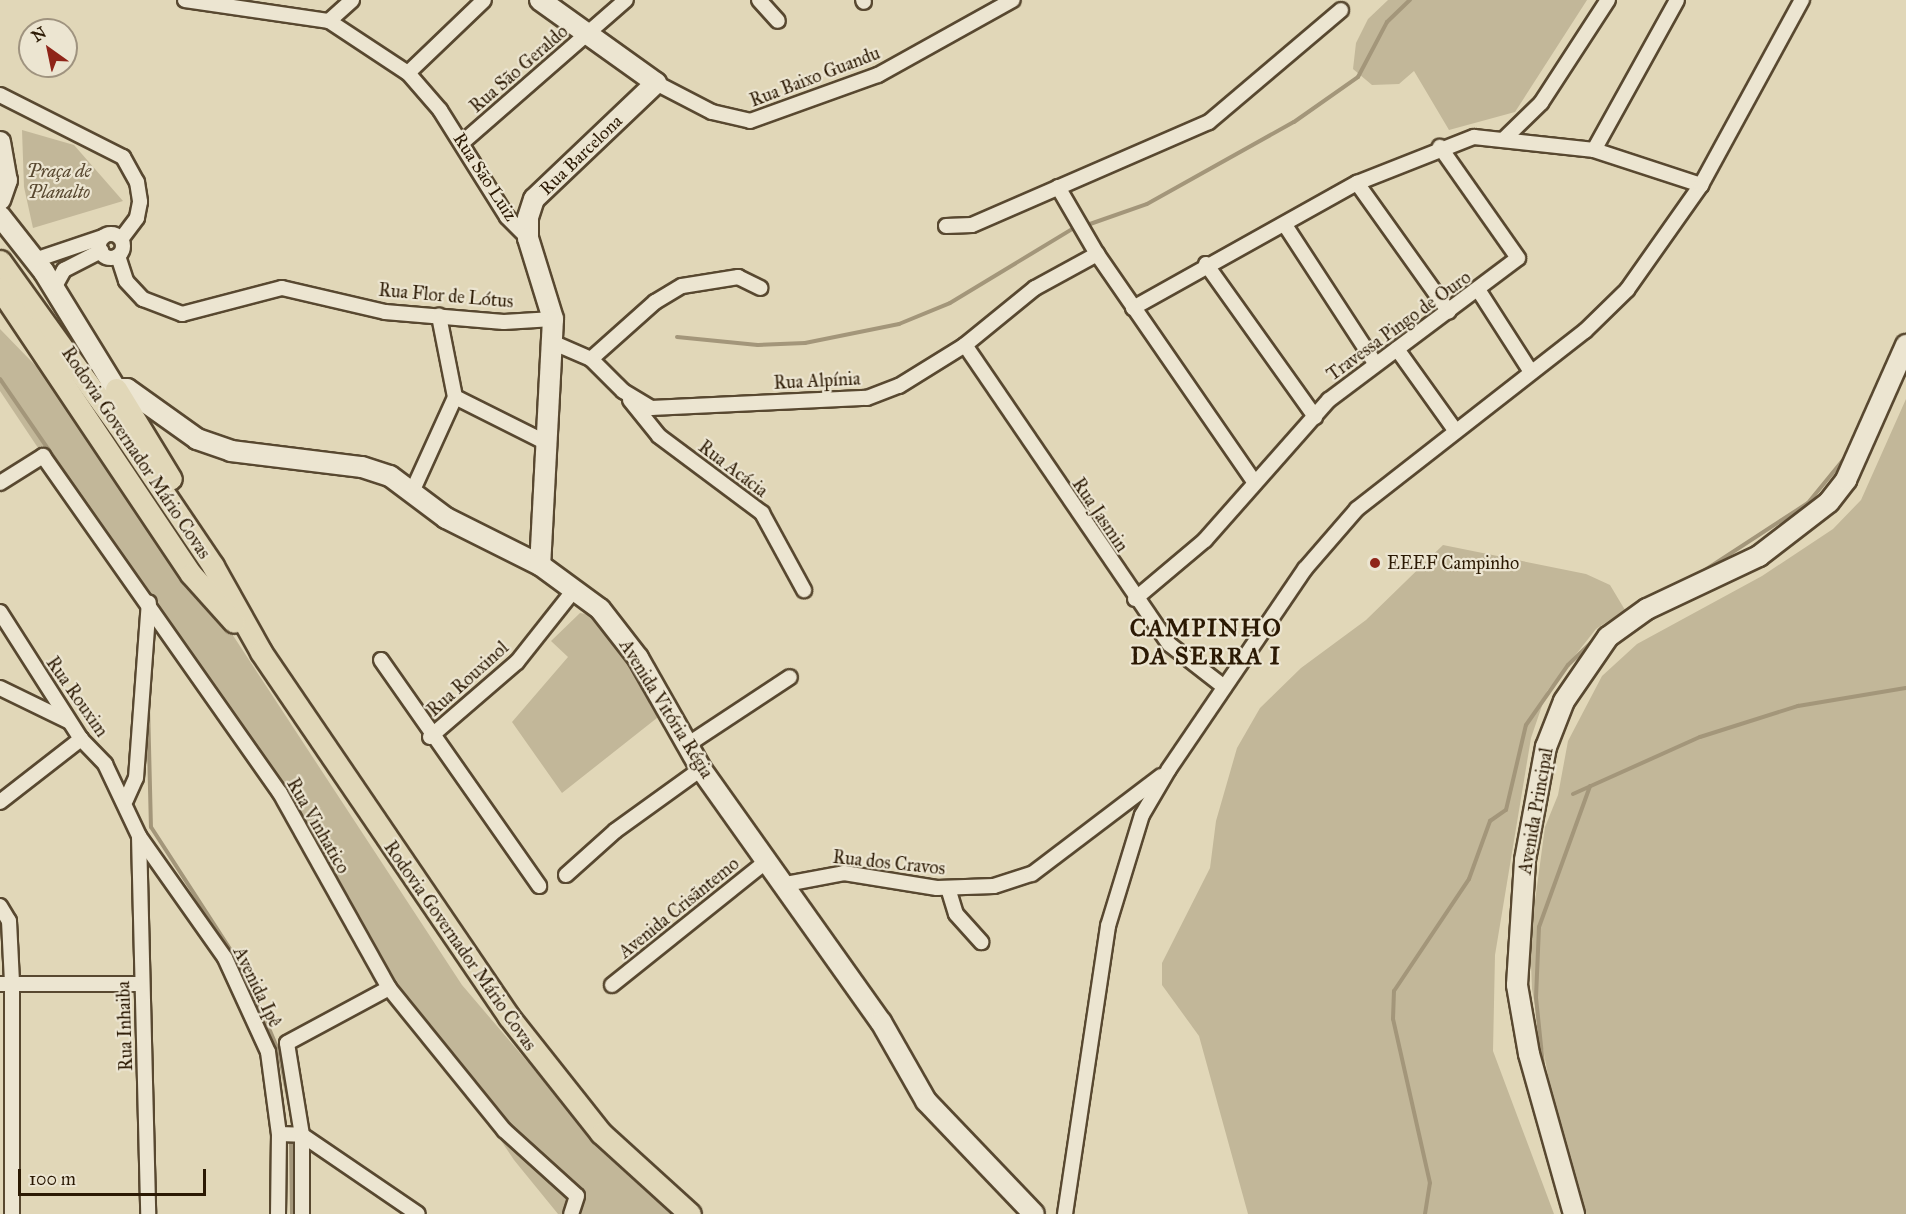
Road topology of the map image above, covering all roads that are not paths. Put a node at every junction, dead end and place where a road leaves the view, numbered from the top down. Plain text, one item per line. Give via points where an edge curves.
1 (185, 0) edge
2 (352, 0) edge
3 (483, 0) edge
4 (540, 0) edge
5 (626, 0) edge
6 (759, 0) edge
7 (1608, 0) edge
8 (1677, 0) edge
9 (1802, 0) edge
10 (208, 1) edge
11 (1010, 1) edge
12 (1341, 10) dead end
13 (328, 21) junction
14 (778, 21) dead end
15 (588, 34) junction
16 (408, 74) junction
17 (657, 83) junction
18 (0, 95) edge
19 (1503, 140) junction
20 (0, 142) edge
21 (463, 142) junction
22 (1440, 147) junction
23 (1594, 150) junction
24 (1357, 183) junction
25 (1701, 185) junction
26 (1058, 187) junction
27 (0, 200) edge
28 (0, 216) edge
29 (1285, 225) junction
30 (946, 226) dead end
31 (103, 237) junction
32 (528, 238) junction
33 (121, 239) junction
34 (100, 252) junction
35 (1097, 254) junction
36 (118, 256) junction
37 (35, 260) junction
38 (0, 261) edge
39 (1206, 264) junction
40 (54, 288) junction
41 (761, 288) dead end
42 (0, 290) edge
43 (1479, 291) junction
44 (0, 302) edge
45 (1133, 308) junction
46 (1449, 312) junction
47 (439, 316) junction
48 (21, 317) junction
49 (553, 320) junction
50 (554, 343) junction
51 (965, 345) junction
52 (1906, 345) edge
53 (1397, 350) junction
54 (591, 359) junction
55 (1375, 363) junction
56 (1532, 372) junction
57 (116, 389) junction
58 (623, 391) junction
59 (455, 397) junction
60 (1315, 417) junction
61 (1455, 430) junction
62 (547, 443) junction
63 (0, 483) edge
64 (1255, 483) junction
65 (412, 492) junction
66 (540, 565) junction
67 (213, 566) junction
68 (574, 590) junction
69 (804, 590) dead end
70 (1135, 599) junction
71 (149, 602) junction
72 (0, 612) edge
73 (261, 652) junction
74 (381, 660) dead end
75 (790, 678) dead end
76 (1224, 687) junction
77 (0, 688) edge
78 (70, 722) junction
79 (430, 737) junction
80 (81, 739) junction
81 (687, 745) junction
82 (701, 769) junction
83 (1169, 769) junction
84 (126, 800) junction
85 (0, 802) edge
86 (1122, 808) junction
87 (1142, 815) junction
88 (139, 836) junction
89 (768, 860) junction
90 (567, 875) dead end
91 (786, 884) junction
92 (539, 886) dead end
93 (948, 888) junction
94 (0, 906) edge
95 (981, 942) dead end
96 (6, 983) edge
97 (141, 984) junction
98 (612, 985) dead end
99 (389, 988) junction
100 (276, 1113) junction
101 (298, 1113) junction
102 (279, 1134) junction
103 (302, 1135) junction
104 (416, 1213) edge
105 (12, 1214) edge
106 (148, 1214) edge
107 (278, 1214) edge
108 (302, 1214) edge
109 (571, 1214) edge
110 (690, 1214) edge
111 (1034, 1214) edge
112 (1065, 1214) edge
113 (1574, 1214) edge

1 - 10 street, Rua São Luiz
2 - 13 street
3 - 16 street
4 - 15 street
5 - 15 street, Rua São Geraldo
6 - 14 street
7 - 19 street via 1541,103
8 - 23 street
9 - 25 street
10 - 13 street, Rua São Luiz
11 - 17 street, Rua Baixo Guandu via 878,75 750,121 712,112
12 - 26 street via 1209,122
13 - 16 street, Rua São Luiz
15 - 17 street
15 - 21 street, Rua São Geraldo
16 - 21 street, Rua São Luiz
17 - 32 street, Rua Barcelona via 534,199
18 - 33 street via 123,157 137,182 140,202 134,225
19 - 22 street via 1474,137
19 - 23 street
20 - 27 street via 7,180
21 - 32 street, Rua São Luiz via 507,216
22 - 24 street
22 - 43 street, Travessa Pingo de Ouro via 1518,258
23 - 25 street
24 - 29 street
24 - 46 street
25 - 56 street via 1627,290
26 - 30 street via 972,225
26 - 35 street
28 - 37 street
29 - 39 street
29 - 55 street
31 - 33 street
31 - 34 street
31 - 37 street
32 - 49 street, Rua São Luiz
33 - 36 street
34 - 36 street
34 - 40 street via 64,270
35 - 45 street
35 - 51 street, Rua Alpínia via 1035,288
36 - 47 street, Rua Flor de Lótus via 126,281 143,300 182,314 282,288 385,312
37 - 40 street
38 - 67 main road, Rodovia Governador Mário Covas via 38,308
39 - 45 street
39 - 60 street
40 - 57 street
41 - 54 street via 738,277 682,286 655,302
42 - 48 main road, Rodovia Governador Mário Covas
43 - 46 street, Travessa Pingo de Ouro
43 - 56 street
44 - 48 main road
45 - 64 street
46 - 53 street, Travessa Pingo de Ouro
47 - 49 street, Rua Flor de Lótus
47 - 59 street
48 - 73 main road, Rodovia Governador Mário Covas via 191,574
49 - 50 street, Rua São Luiz
50 - 54 street, Rua Alpínia
50 - 62 street, Rua São Luiz
51 - 58 street, Rua Alpínia via 899,386 867,398 651,408
51 - 70 street, Rua Jasmin
52 - 113 street, Avenida Principal via 1846,480 1829,502 1759,556 1647,609 1608,637 1564,700 1546,747 1526,860 1516,968 1529,1054
53 - 55 street, Travessa Pingo de Ouro
53 - 61 street
54 - 58 street, Rua Alpínia
55 - 60 street, Travessa Pingo de Ouro
56 - 61 street
57 - 65 street, Avenida Vitória Régia via 127,389 197,439 231,451 362,467 390,476
57 - 67 main road via 186,503
58 - 69 street, Rua Acácia via 659,436 762,513
59 - 62 street
59 - 65 street
60 - 64 street, Travessa Pingo de Ouro
61 - 76 street via 1357,509 1305,570
62 - 66 street, Rua São Luiz
63 - 71 street, Rua Vinhatico via 42,456
64 - 70 street, Travessa Pingo de Ouro via 1204,540
65 - 66 street, Avenida Vitória Régia via 446,518
66 - 68 street, Avenida Vitória Régia
67 - 73 main road, Rodovia Governador Mário Covas
68 - 79 street, Rua Rouxinol via 517,663
68 - 81 street, Avenida Vitória Régia via 600,609 638,658
70 - 76 street, Rua Jasmin via 1169,644
71 - 84 street via 136,778
71 - 99 street, Rua Vinhatico via 280,793
72 - 78 street, Rua Rouxim
73 - 110 main road, Rodovia Governador Mário Covas via 422,896 542,1060 601,1133
74 - 79 street
75 - 81 street
76 - 83 street
77 - 78 street
78 - 80 street, Rua Rouxim
79 - 92 street
80 - 84 street, Rua Rouxim via 105,764
80 - 85 street
81 - 82 street, Avenida Vitória Régia
82 - 89 street, Avenida Vitória Régia
82 - 90 street via 615,831
83 - 86 street, Rua dos Cravos
83 - 87 street
84 - 88 street, Avenida Ipê
86 - 87 street
86 - 93 street, Rua dos Cravos via 1032,874 994,886
87 - 112 street via 1108,926
88 - 97 street, Rua Inhaiba
88 - 100 street, Avenida Ipê via 225,958 268,1052
89 - 91 street, Avenida Vitória Régia
89 - 98 street, Avenida Crisãntemo
91 - 93 street, Rua dos Cravos via 844,873
91 - 111 street, Avenida Vitória Régia via 881,1022 926,1101
93 - 95 street via 956,914
94 - 96 street via 9,921
96 - 97 street
96 - 105 street
97 - 106 street, Rua Inhaiba
99 - 101 street, Avenida Ipê via 287,1043
99 - 109 street, Rua Vinhatico via 504,1130 578,1199
100 - 101 street
100 - 102 street, Avenida Ipê
101 - 103 street, Avenida Ipê
102 - 103 street
102 - 107 street, Avenida Ipê
103 - 104 street
103 - 108 street, Avenida Ipê

